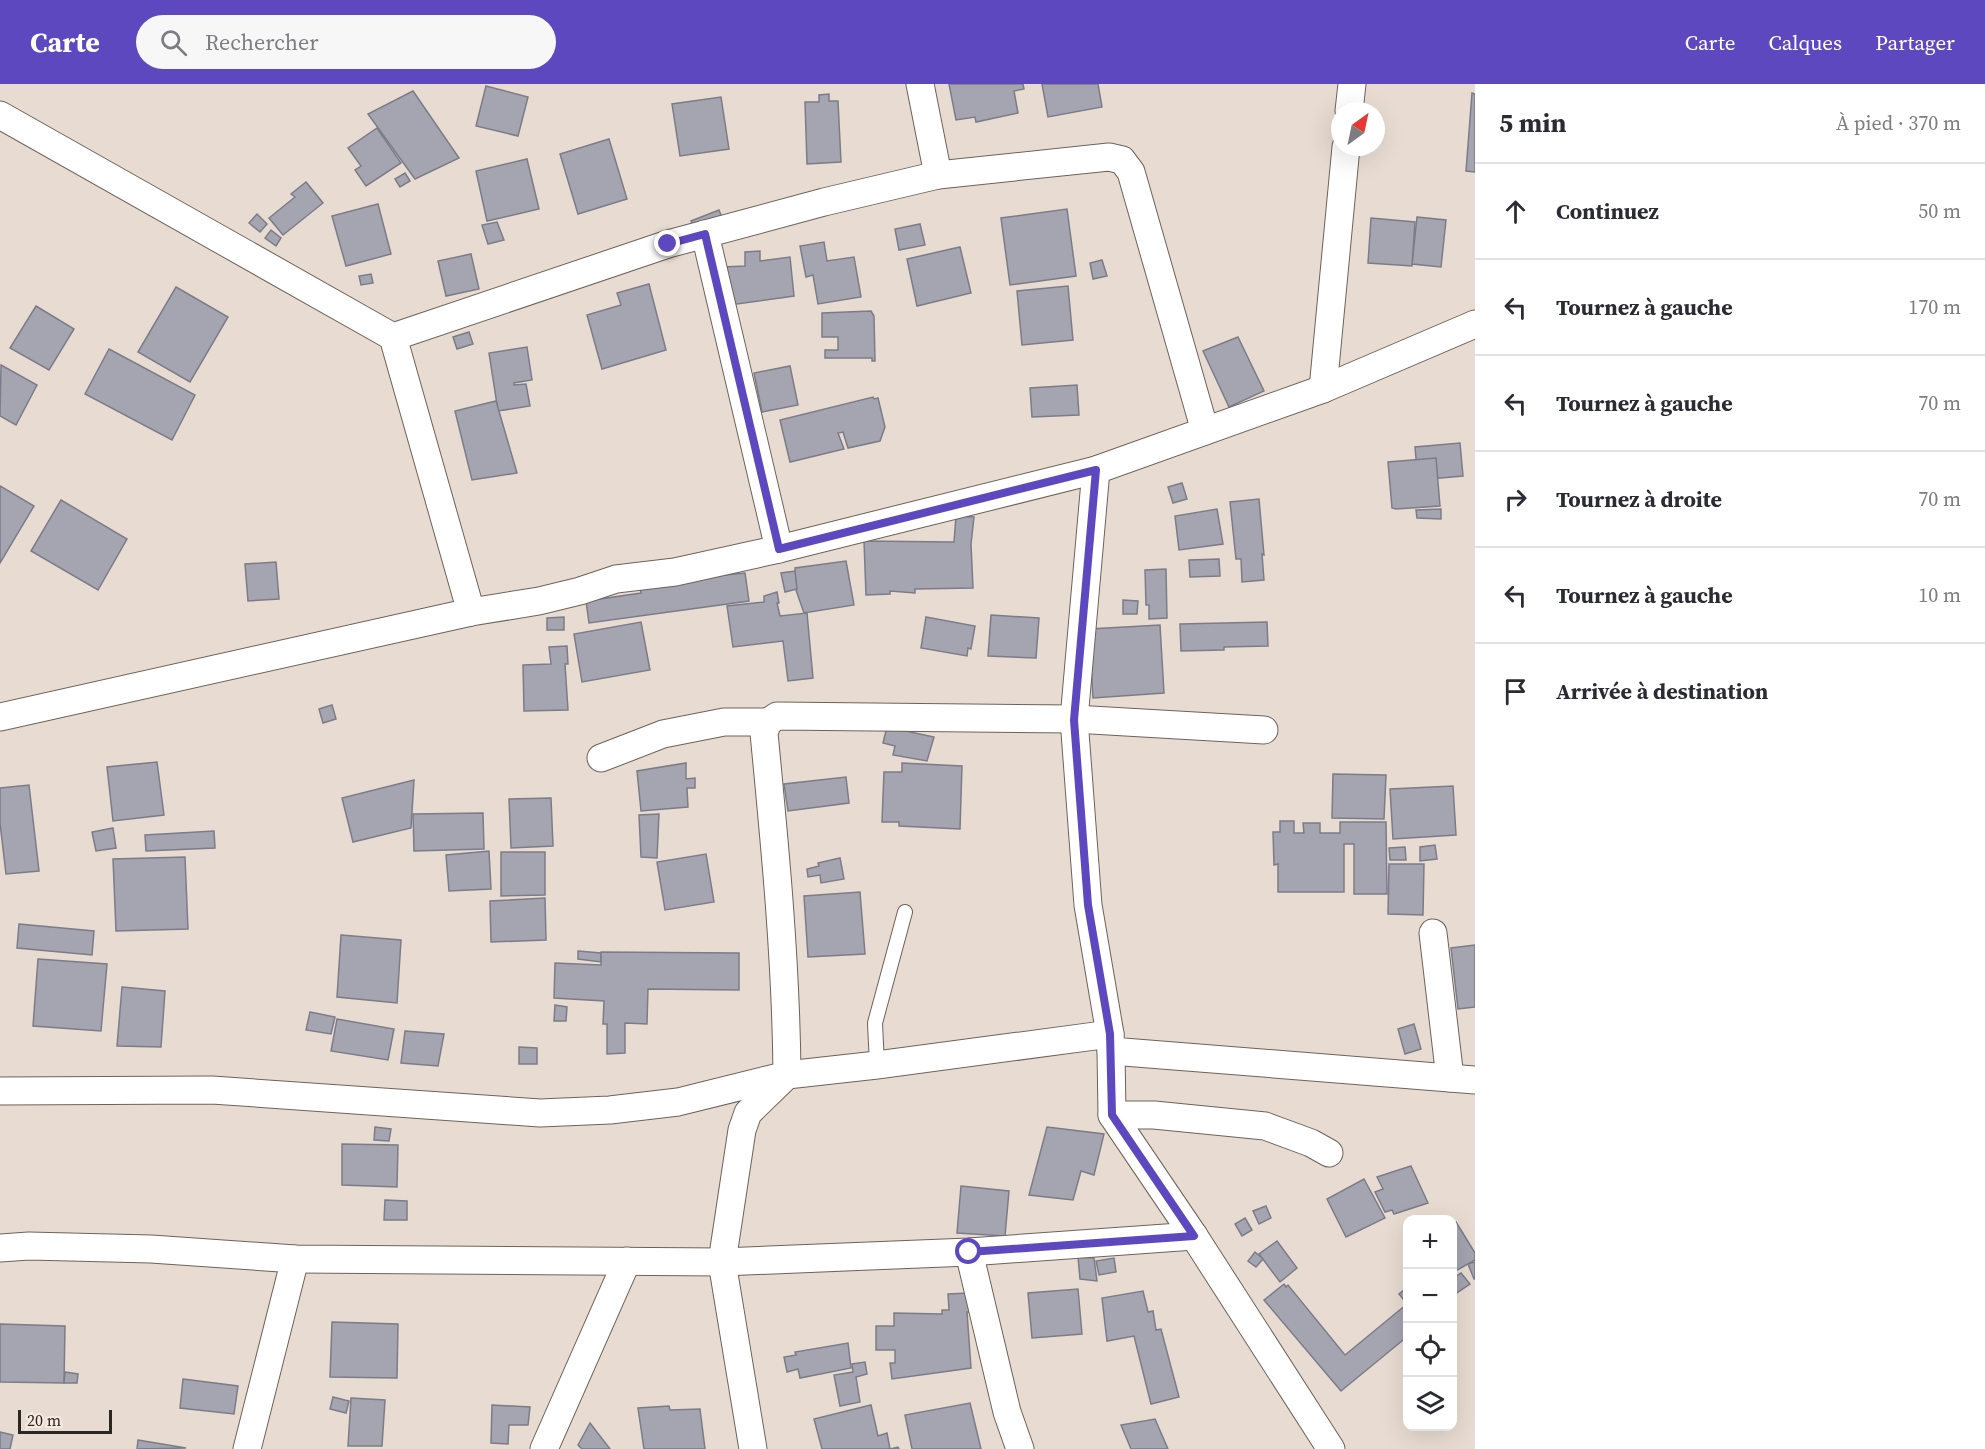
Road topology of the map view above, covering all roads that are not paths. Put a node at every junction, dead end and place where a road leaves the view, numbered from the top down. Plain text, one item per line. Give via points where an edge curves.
1 (920, 84) edge
2 (1352, 84) edge
3 (1350, 102) edge
4 (0, 115) edge
5 (1345, 156) edge
6 (938, 175) junction
7 (705, 234) junction
8 (1475, 324) edge
9 (393, 337) junction
10 (1323, 389) junction
11 (1206, 431) junction
12 (1096, 470) junction
13 (779, 549) junction
14 (471, 612) junction
15 (0, 717) edge
16 (1074, 720) junction
17 (768, 722) junction
18 (1264, 730) dead end
19 (601, 758) dead end
20 (905, 912) dead end
21 (1433, 933) dead end
22 (1111, 1042) junction
23 (878, 1065) junction
24 (787, 1075) junction
25 (1462, 1079) edge
26 (0, 1090) edge
27 (1112, 1115) junction
28 (1329, 1153) dead end
29 (1194, 1236) junction
30 (0, 1248) edge
31 (969, 1252) junction
32 (295, 1259) junction
33 (627, 1261) junction
34 (722, 1262) junction
35 (248, 1449) edge
36 (544, 1449) edge
37 (753, 1449) edge
38 (1020, 1449) edge
39 (1331, 1449) edge

1 - 6 street
2 - 3 street
4 - 9 street
5 - 10 street
6 - 7 street
6 - 11 street via 1109,157 1122,160 1131,172
7 - 9 street
7 - 13 street
8 - 10 street
9 - 14 street
10 - 11 street
11 - 12 street
12 - 13 street
12 - 16 street
13 - 14 street via 675,572 616,579 539,601
14 - 15 street
16 - 17 street via 777,716
16 - 18 street
16 - 22 street via 1088,905
17 - 19 street via 724,722 663,734
17 - 24 street via 764,733 779,881
20 - 23 lane via 875,1023
21 - 25 street
22 - 23 street
22 - 25 street
22 - 27 street
23 - 24 street
24 - 26 street via 678,1102 540,1113 212,1090
24 - 34 street via 748,1113 742,1130
27 - 28 street via 1154,1115 1265,1126
27 - 29 street
29 - 31 street
29 - 39 street
30 - 32 street via 151,1250
31 - 34 street
31 - 38 street
32 - 33 street
32 - 35 street
33 - 34 street
33 - 36 street
34 - 37 street

